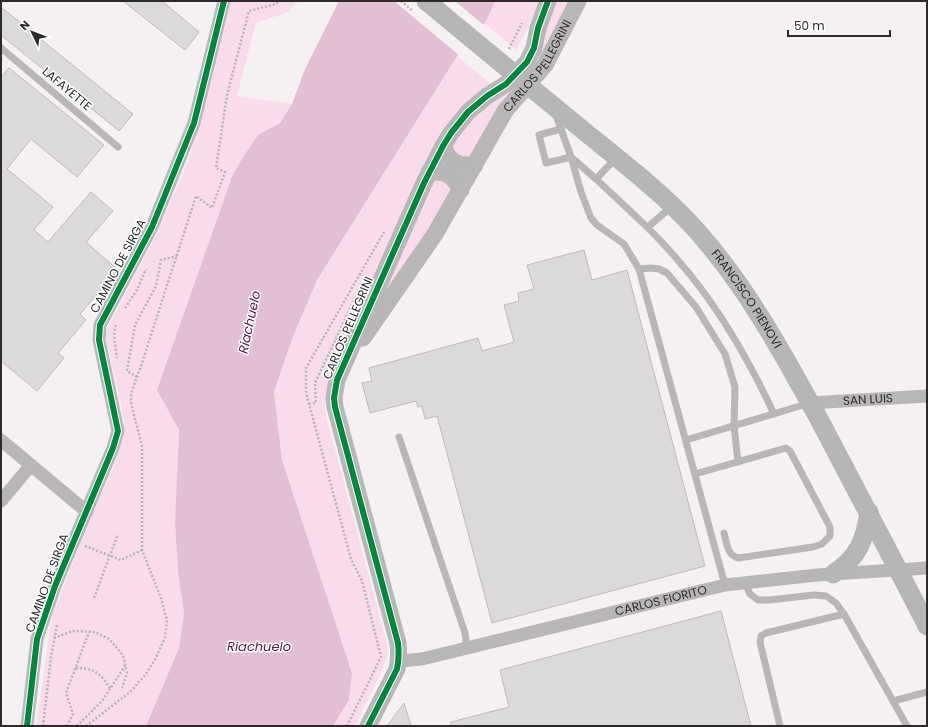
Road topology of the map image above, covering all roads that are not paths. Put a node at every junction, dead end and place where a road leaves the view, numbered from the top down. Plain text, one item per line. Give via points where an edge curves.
1 (224, 1) edge
2 (426, 1) edge
3 (548, 1) edge
4 (574, 4) edge
5 (2, 52) edge
6 (522, 80) junction
7 (552, 105) junction
8 (561, 129) junction
9 (118, 146) dead end
10 (443, 146) junction
11 (571, 157) junction
12 (616, 157) junction
13 (475, 165) junction
14 (429, 172) junction
15 (596, 179) junction
16 (461, 190) junction
17 (672, 206) junction
18 (648, 228) junction
19 (639, 269) junction
20 (340, 371) junction
21 (927, 396) edge
22 (810, 403) junction
23 (774, 414) junction
24 (734, 426) junction
25 (399, 437) dead end
26 (1, 440) edge
27 (686, 440) junction
28 (738, 462) junction
29 (31, 465) junction
30 (694, 474) junction
31 (1, 501) edge
32 (87, 512) junction
33 (869, 512) junction
34 (724, 533) dead end
35 (927, 568) edge
36 (898, 569) junction
37 (833, 574) junction
38 (745, 582) junction
39 (725, 585) junction
40 (844, 614) junction
41 (927, 626) edge
42 (467, 648) junction
43 (399, 661) junction
44 (927, 692) edge
45 (893, 701) junction
46 (27, 726) edge
47 (368, 726) edge
48 (780, 726) edge
49 (907, 726) edge

1 - 32 street, CAMINO DE SIRGA via 194,122 152,226 100,325 99,340 118,431
2 - 6 main road, FRANCISCO PIENOVI
3 - 6 street, CARLOS PELLEGRINI
4 - 6 street, CARLOS PELLEGRINI via 545,65
5 - 9 lane, LAFAYETTE
6 - 7 main road, FRANCISCO PIENOVI
6 - 10 street, CARLOS PELLEGRINI via 506,84 486,96 468,112
6 - 13 street, CARLOS PELLEGRINI
7 - 8 lane
7 - 12 main road, FRANCISCO PIENOVI
8 - 11 lane
8 - 11 lane via 539,135 546,162
10 - 13 street via 447,156 455,163 464,166
10 - 14 street, CARLOS PELLEGRINI
11 - 15 lane
11 - 19 lane via 591,218 624,244
12 - 15 lane
12 - 17 main road, FRANCISCO PIENOVI
13 - 16 street, CARLOS PELLEGRINI
14 - 16 street via 449,174
14 - 20 street, CARLOS PELLEGRINI
15 - 18 lane
16 - 20 street, CARLOS PELLEGRINI via 435,234
17 - 18 lane
17 - 22 main road, FRANCISCO PIENOVI via 696,230 733,276
18 - 23 lane via 703,291 731,332
19 - 24 lane via 659,269 667,273 687,294 716,337 725,354 735,387
19 - 27 lane
20 - 43 street, CARLOS PELLEGRINI via 335,390 335,407 398,643
21 - 22 street, SAN LUIS
22 - 23 lane
22 - 33 main road, FRANCISCO PIENOVI
23 - 24 lane
24 - 27 lane
24 - 28 lane
25 - 42 lane via 465,633
26 - 29 street
27 - 30 lane
28 - 30 lane
28 - 34 lane via 786,448 790,451 830,527 830,536 822,544 813,547 738,558 732,557 729,552
29 - 31 street
29 - 32 street
30 - 39 lane
32 - 46 street, CAMINO DE SIRGA via 55,586 37,639
33 - 36 main road, FRANCISCO PIENOVI
33 - 37 main road via 858,550 843,568
35 - 36 street, CARLOS FIORITO
36 - 37 street, CARLOS FIORITO
36 - 41 main road, FRANCISCO PIENOVI
37 - 38 street, CARLOS FIORITO
38 - 39 street, CARLOS FIORITO
38 - 40 lane via 750,594 758,600 826,596 836,603
39 - 42 street, CARLOS FIORITO
40 - 45 lane
40 - 48 lane via 761,636 760,642
42 - 43 street, CARLOS FIORITO via 422,659
43 - 47 street, CARLOS PELLEGRINI
44 - 45 lane
45 - 49 lane

